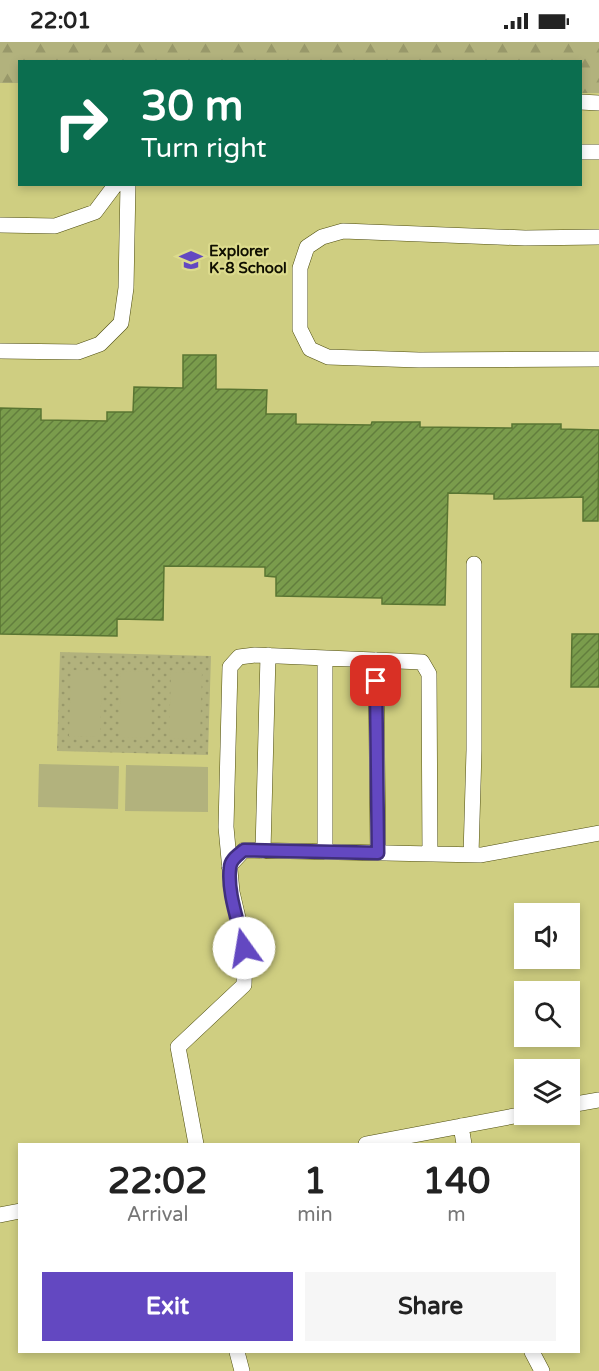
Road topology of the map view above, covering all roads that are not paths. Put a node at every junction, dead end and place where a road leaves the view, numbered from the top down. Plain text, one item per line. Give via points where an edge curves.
1 (582, 102) edge
2 (599, 103) edge
3 (582, 152) edge
4 (599, 152) edge
5 (114, 186) edge
6 (128, 186) edge
7 (0, 225) edge
8 (599, 237) edge
9 (0, 351) edge
10 (599, 359) edge
11 (474, 564) dead end
12 (268, 655) junction
13 (325, 658) junction
14 (376, 660) junction
15 (599, 833) edge
16 (263, 851) junction
17 (325, 852) junction
18 (378, 853) junction
19 (430, 854) junction
20 (471, 855) junction
21 (229, 866) junction
22 (599, 1100) edge
23 (580, 1103) edge
24 (514, 1116) edge
25 (461, 1126) junction
26 (196, 1143) edge
27 (371, 1143) edge
28 (464, 1143) edge
29 (18, 1211) edge
30 (0, 1215) edge
31 (237, 1353) edge
32 (533, 1353) edge
33 (242, 1371) edge
34 (542, 1371) edge

1 - 2 street
3 - 4 street
5 - 7 street via 95,212 55,226
6 - 9 street via 126,288 121,323 100,344 78,352
8 - 10 street via 343,231 322,237 307,247 300,268 300,329 310,349 328,357
11 - 20 street
12 - 13 street
12 - 16 street
12 - 21 street via 239,657 230,667 226,828
13 - 14 street
13 - 17 street
14 - 18 street
14 - 19 street via 422,662 429,674
15 - 20 street
16 - 17 street
16 - 21 street via 244,850
17 - 18 street
18 - 19 street
19 - 20 street
21 - 26 street via 244,948 244,985 178,1047
22 - 23 street
24 - 25 street
25 - 27 street
25 - 28 street
29 - 30 street
31 - 33 street
32 - 34 street

